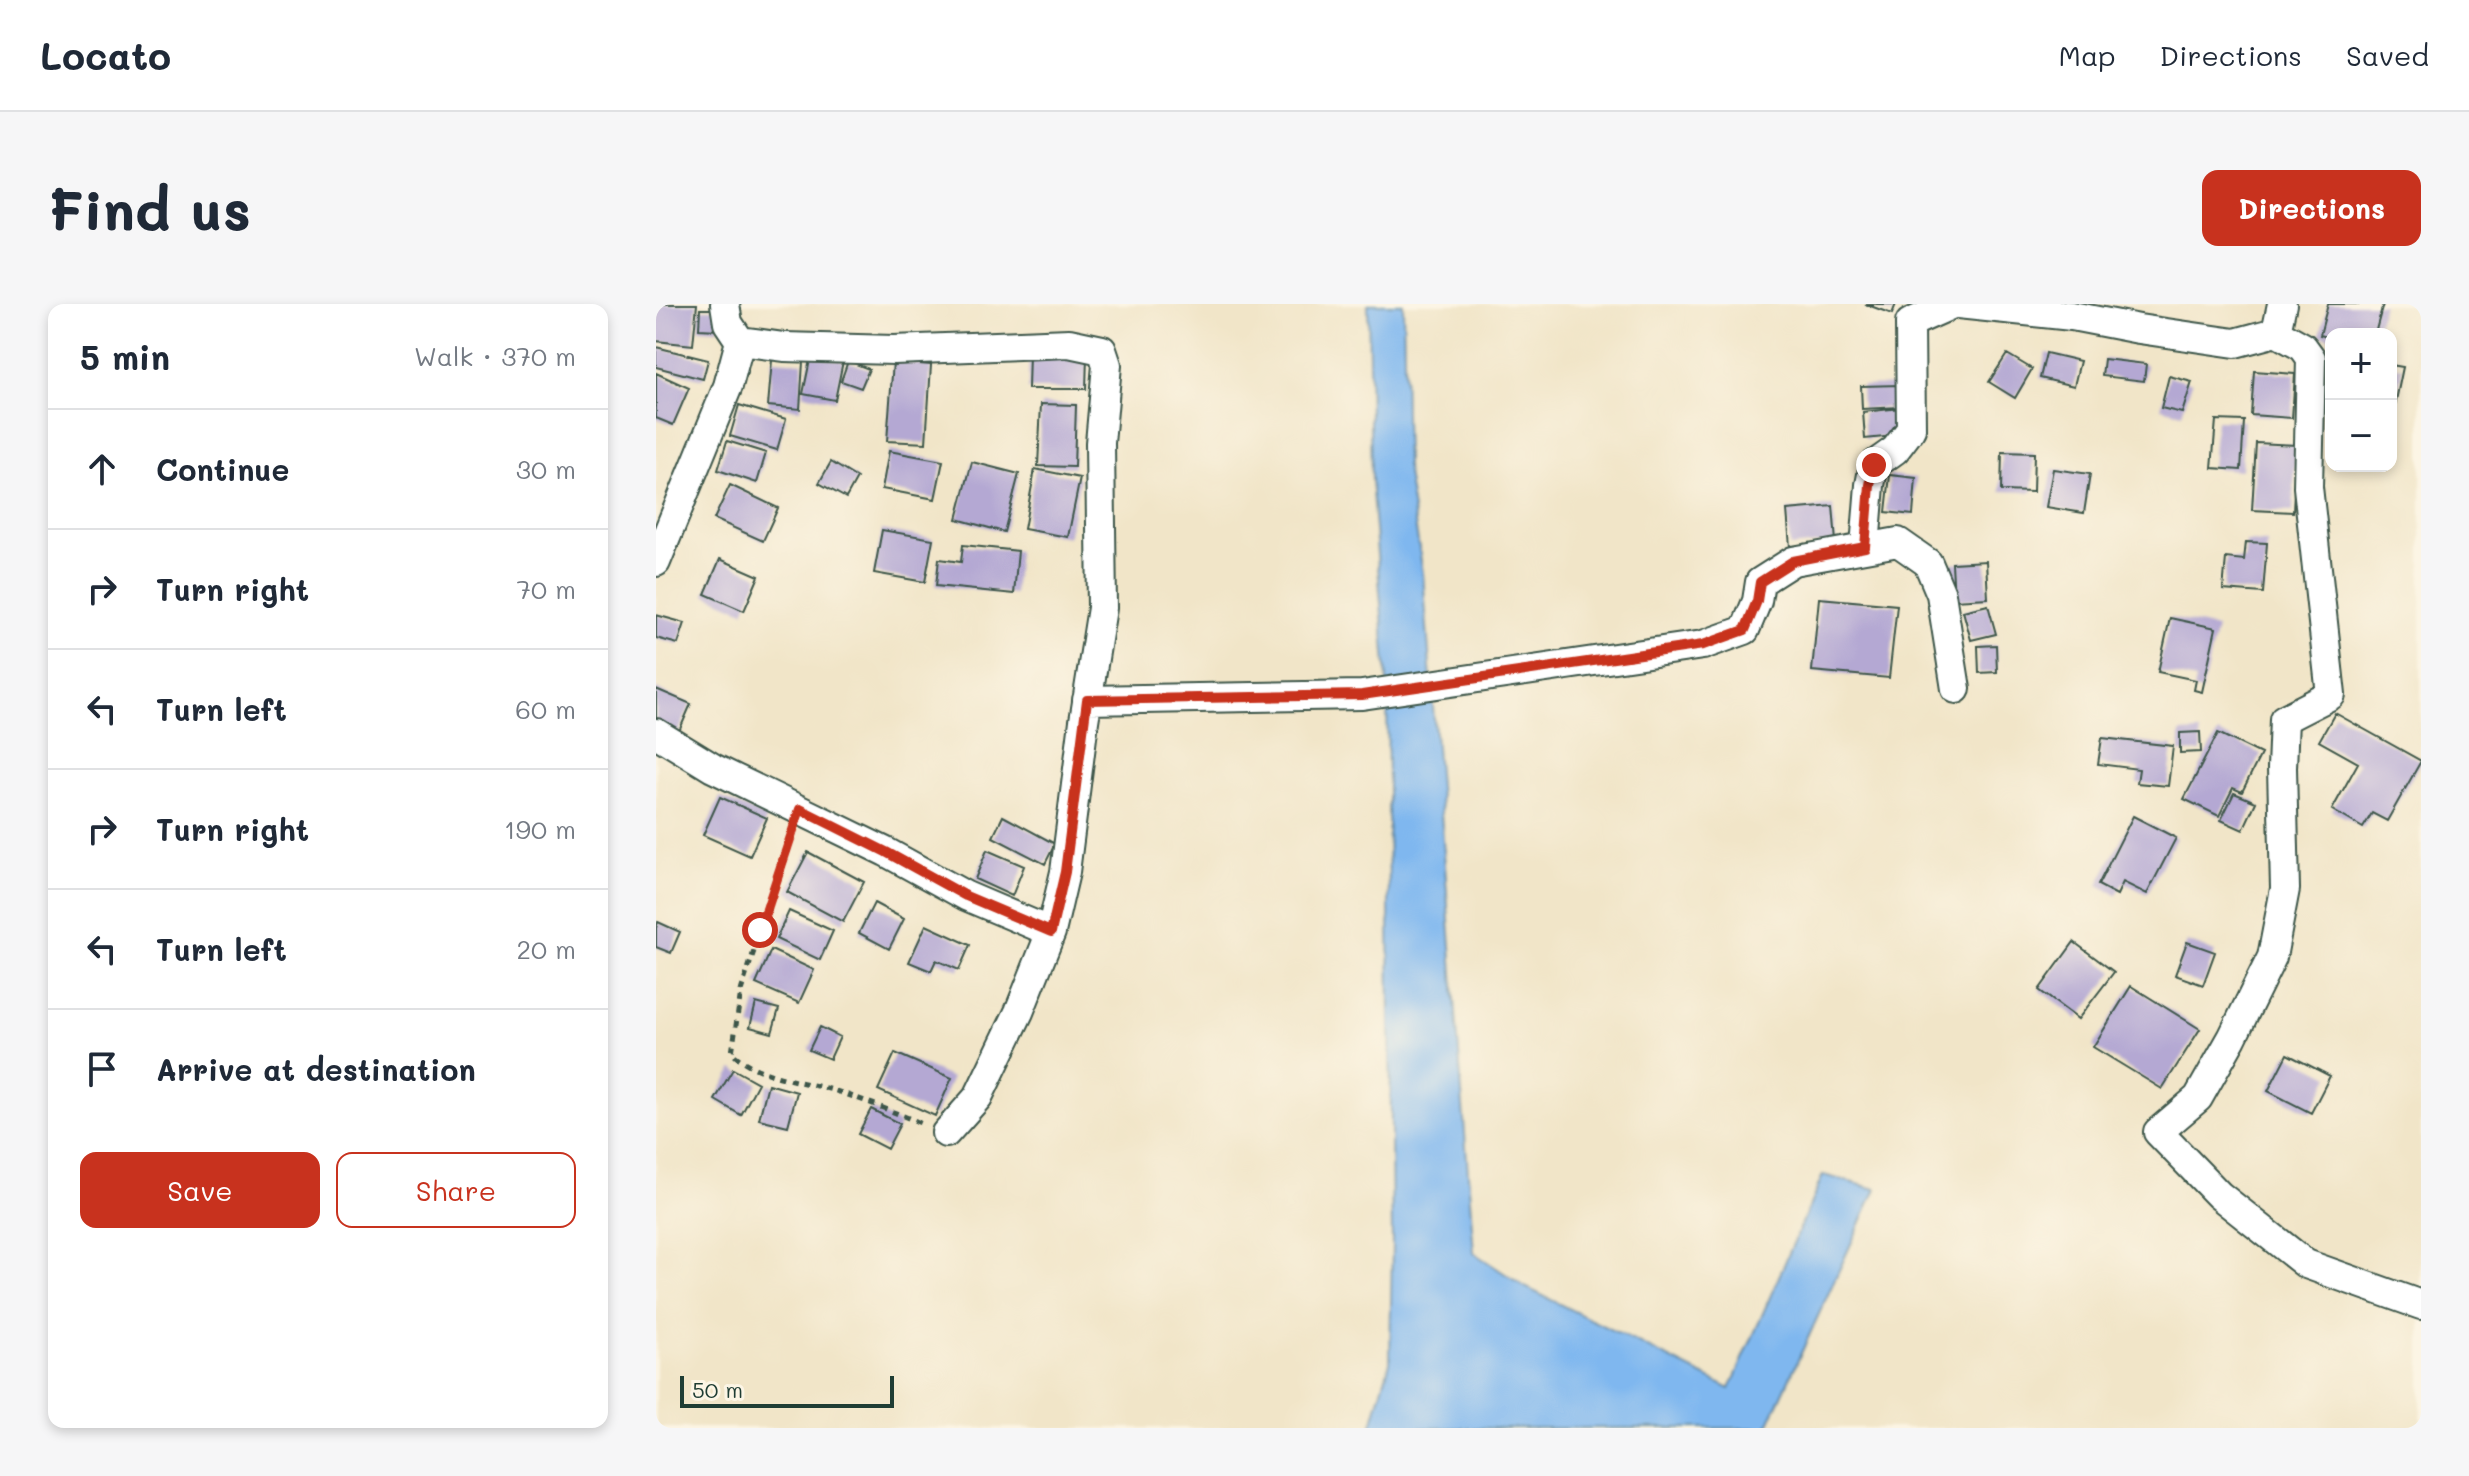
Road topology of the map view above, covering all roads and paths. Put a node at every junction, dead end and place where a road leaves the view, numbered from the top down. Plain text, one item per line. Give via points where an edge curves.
1 (725, 304) edge
2 (1956, 304) edge
3 (2282, 304) edge
4 (2276, 332) junction
5 (740, 341) junction
6 (1865, 547) junction
7 (656, 562) edge
8 (1956, 689) dead end
9 (1087, 700) junction
10 (656, 733) edge
11 (800, 809) junction
12 (1051, 932) junction
13 (946, 1133) joint
14 (2421, 1305) edge

1 - 5 street via 728,323
2 - 4 street via 2072,316 2235,343
2 - 6 street via 1910,323 1911,429 1874,465
3 - 4 street
4 - 14 street via 2303,347 2311,358 2308,487 2331,695 2284,719 2285,889 2272,957 2198,1098 2158,1132 2219,1195 2306,1264
5 - 7 street via 728,386
5 - 9 street via 894,350 1069,343 1102,350 1107,365 1100,443 1102,608
6 - 8 street via 1898,542 1928,563 1941,594
6 - 9 street via 1793,561 1760,582 1745,630 1703,645 1362,695
9 - 12 street via 1065,872
10 - 11 street via 713,768
11 - 12 street via 966,896
11 - 13 path via 741,991 732,1053 766,1073 840,1092
12 - 13 street via 978,1097

